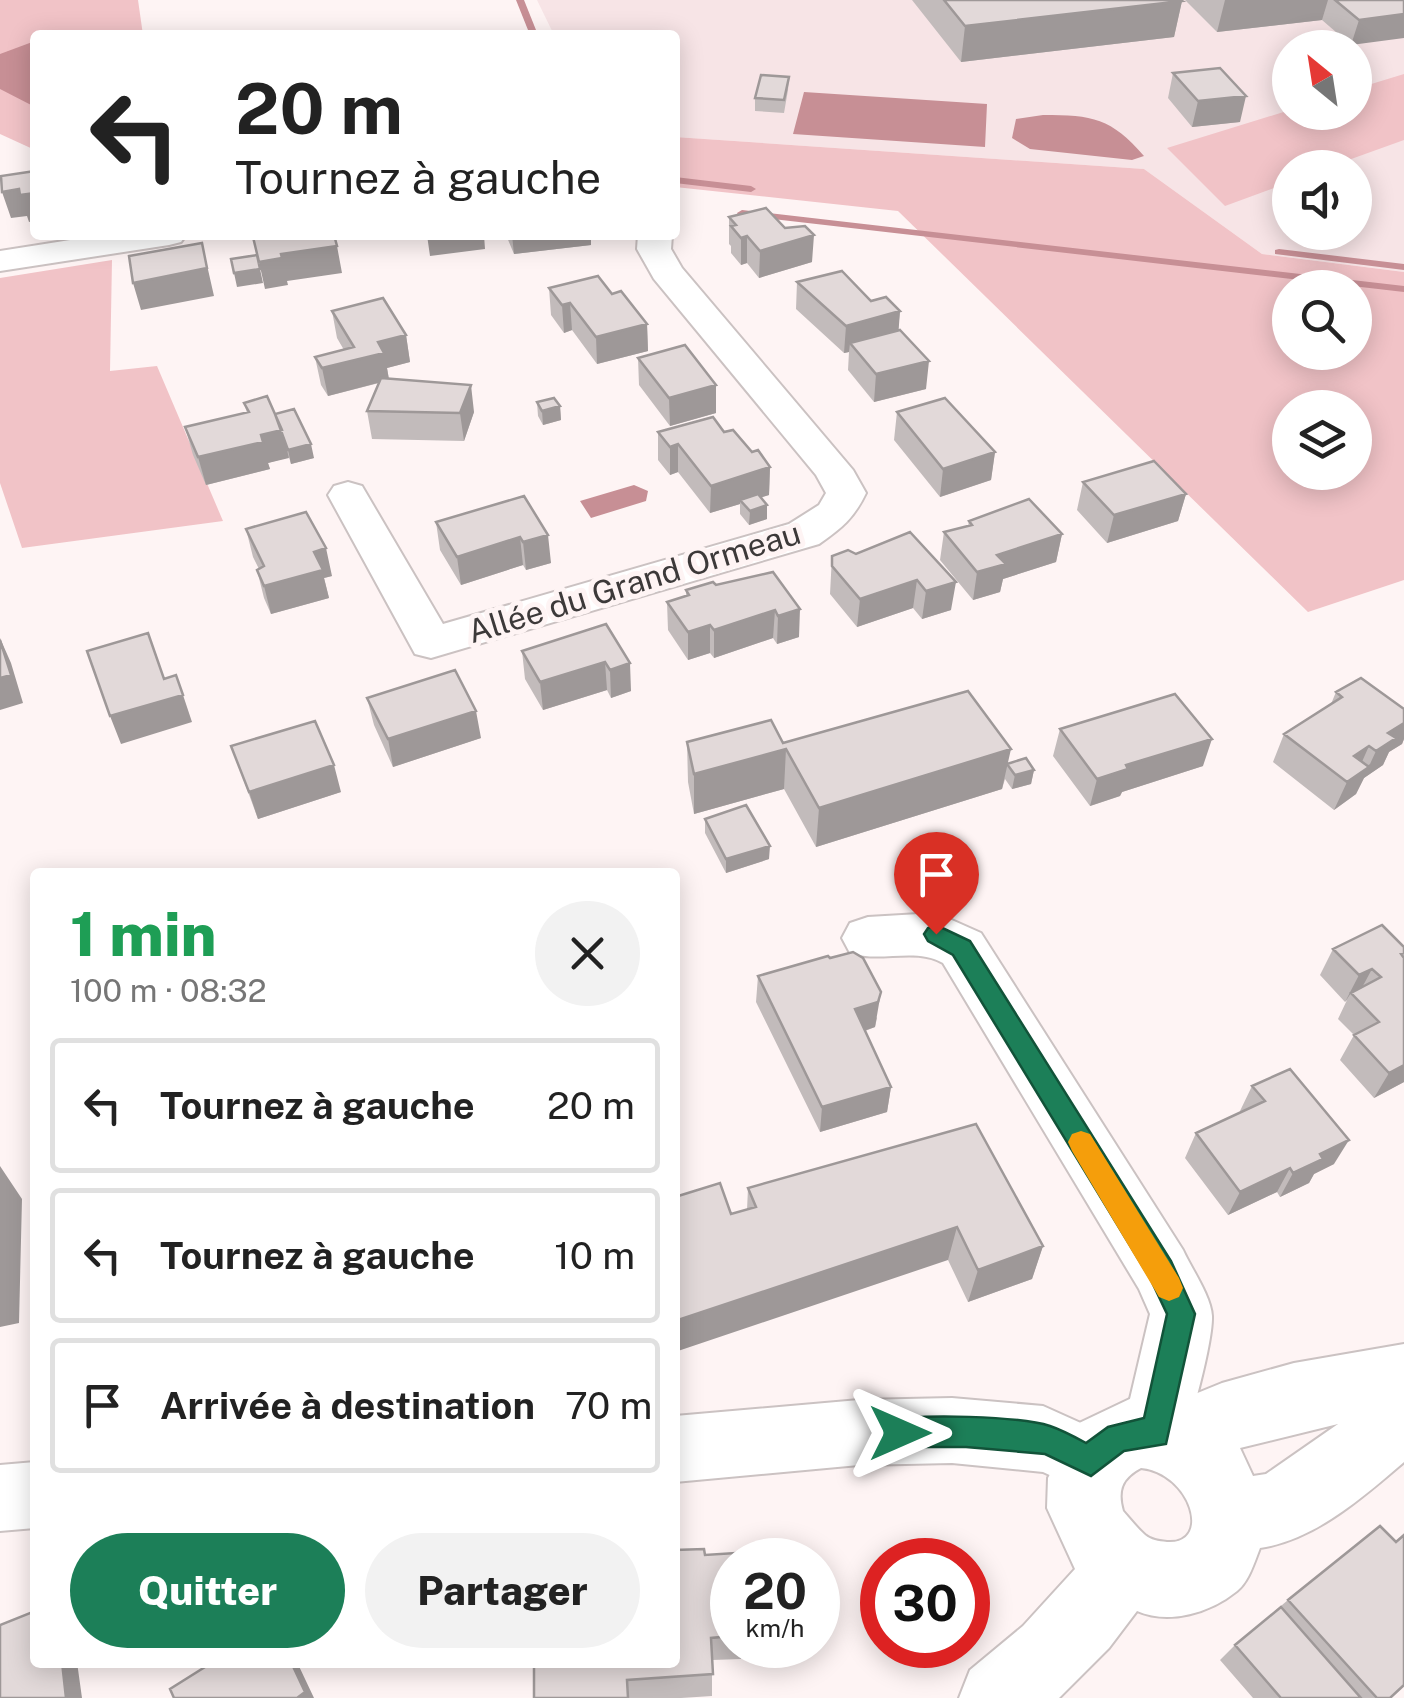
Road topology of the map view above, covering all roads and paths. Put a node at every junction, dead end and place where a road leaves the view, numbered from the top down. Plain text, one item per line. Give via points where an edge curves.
1 (136, 240) edge
2 (655, 240) edge
3 (0, 261) edge
4 (348, 494) dead end
5 (868, 938) dead end
6 (1404, 1378) edge
7 (1404, 1416) edge
8 (1140, 1444) junction
9 (680, 1449) edge
10 (30, 1495) edge
11 (0, 1498) edge
12 (1229, 1516) junction
13 (1123, 1566) junction
14 (998, 1698) edge

1 - 3 street
2 - 4 street, Allée du Grand Ormeau via 666,272 834,470 846,492 836,513 804,534 431,643
5 - 8 street via 936,934 962,948 1161,1270 1181,1314
6 - 8 street via 1294,1398
7 - 12 street via 1277,1509
8 - 9 street via 966,1432
8 - 12 street via 1196,1452 1224,1492
8 - 13 street via 1084,1481 1086,1516 1103,1548
10 - 11 street
12 - 13 street via 1215,1561 1197,1575 1147,1578
13 - 14 street via 1084,1620

